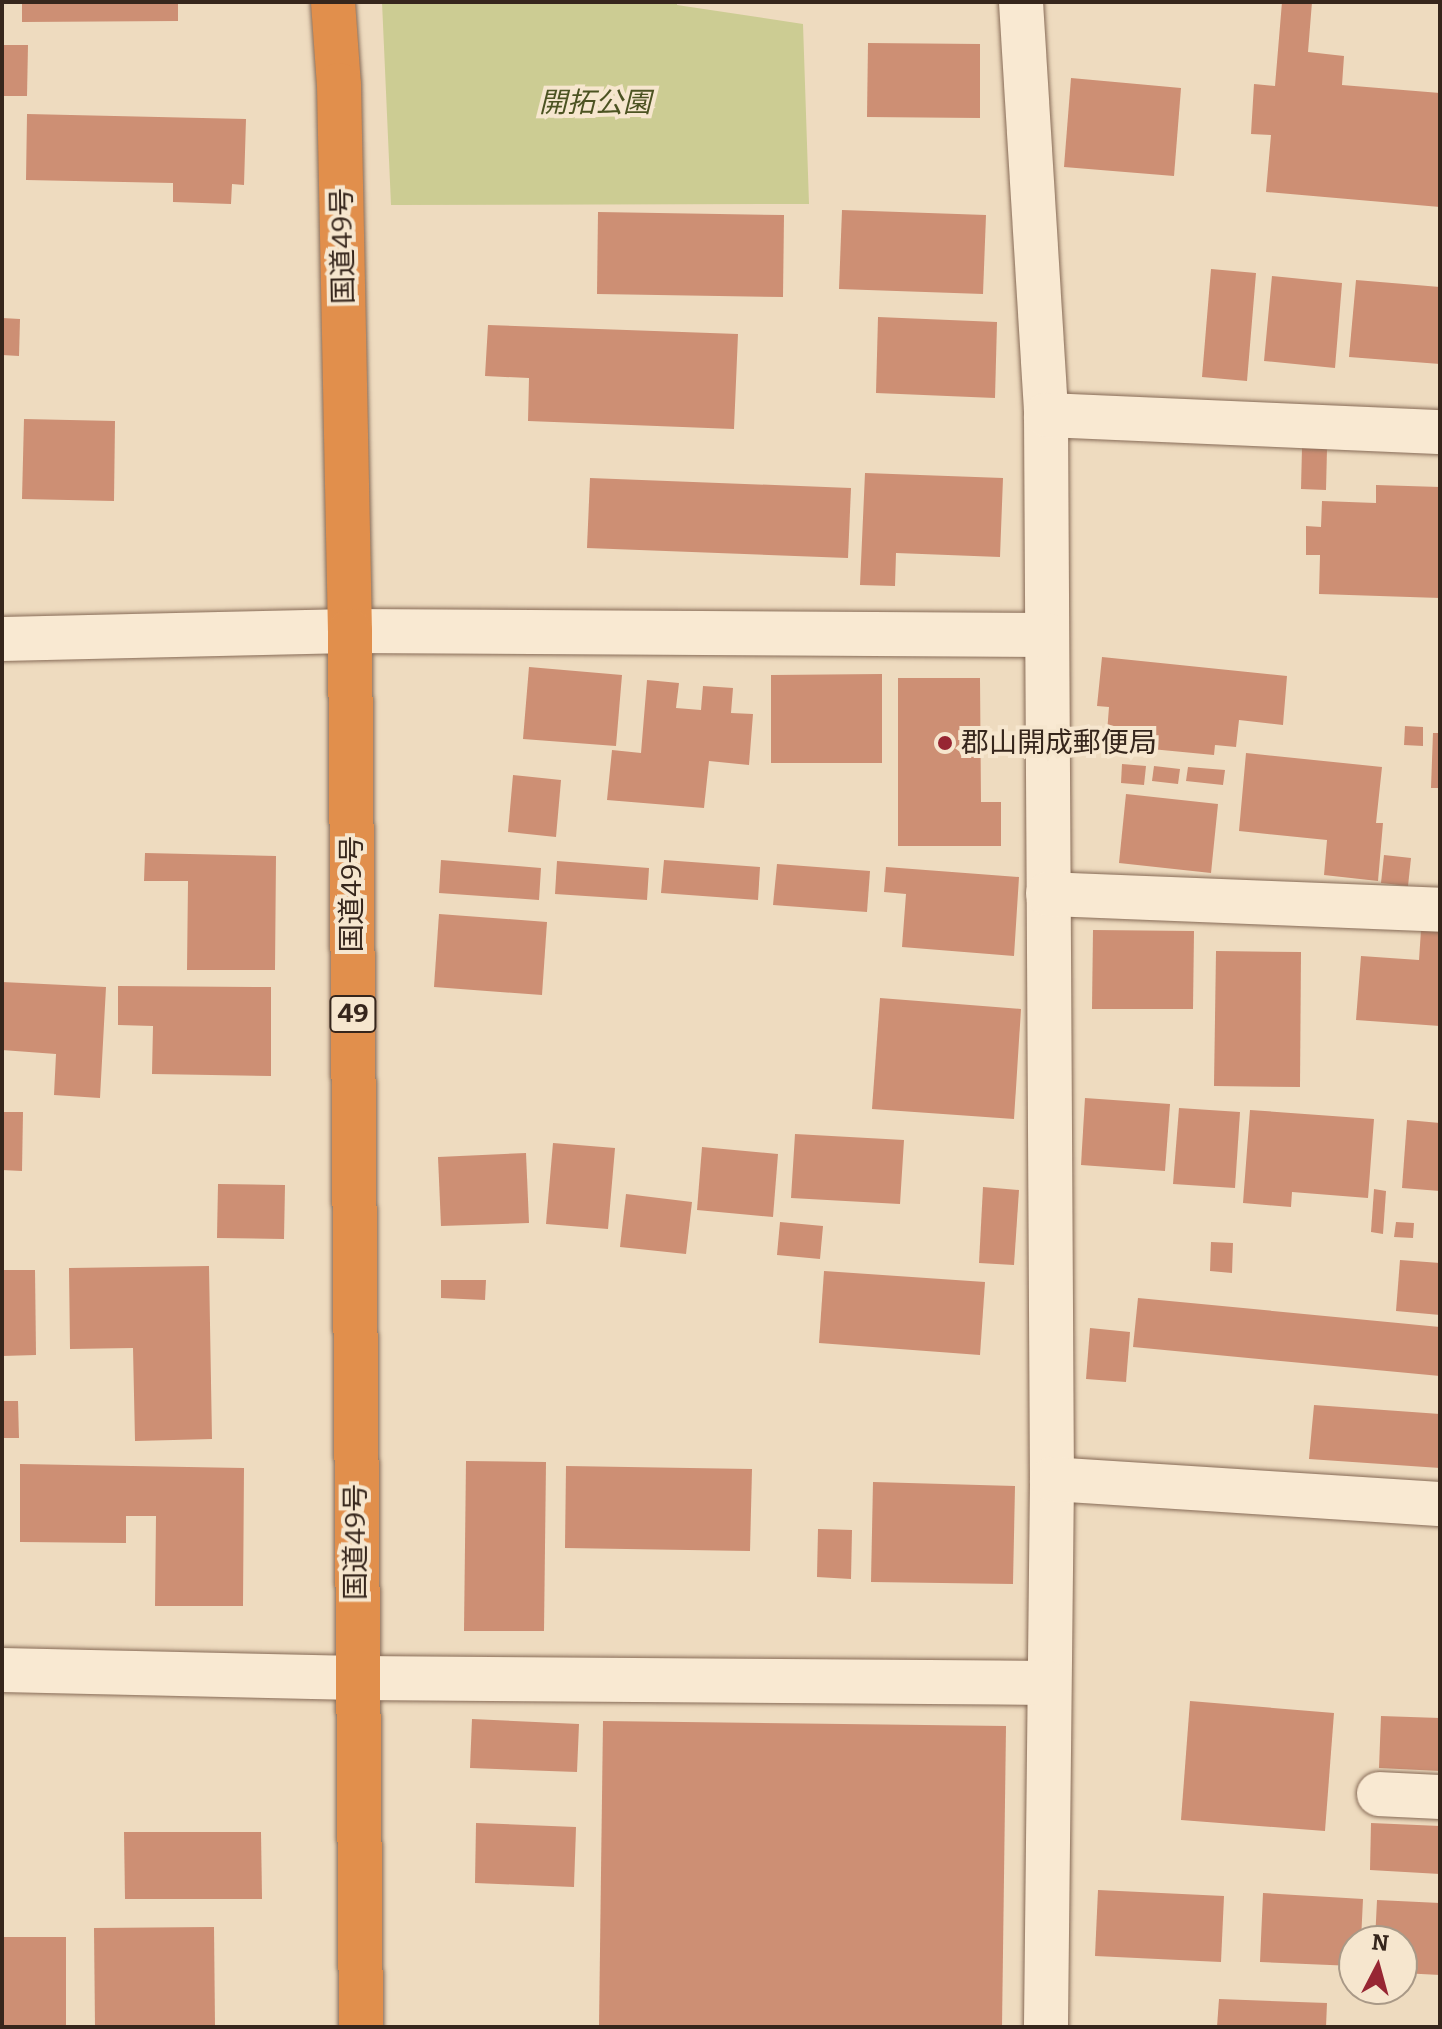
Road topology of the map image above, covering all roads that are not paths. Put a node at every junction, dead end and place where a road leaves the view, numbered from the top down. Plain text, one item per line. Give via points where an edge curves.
1 (333, 2) edge
2 (1021, 2) edge
3 (1046, 415) junction
4 (1440, 432) edge
5 (350, 631) junction
6 (1047, 635) junction
7 (2, 639) edge
8 (1048, 894) junction
9 (1440, 910) edge
10 (1052, 1479) junction
11 (1440, 1504) edge
12 (2, 1670) edge
13 (357, 1678) junction
14 (1048, 1683) junction
15 (1379, 1794) dead end
16 (1440, 1797) edge
17 (361, 2027) edge
18 (1046, 2027) edge

1 - 5 highway, 国道49号 / 49
2 - 3 street
3 - 4 street
3 - 6 street
5 - 6 street
5 - 7 street
5 - 13 highway, 国道49号 / 49
6 - 8 street
8 - 9 street
8 - 10 street
10 - 11 street
10 - 14 street
12 - 13 street
13 - 14 street
13 - 17 highway, 国道49号 / 49
14 - 18 street
15 - 16 street

